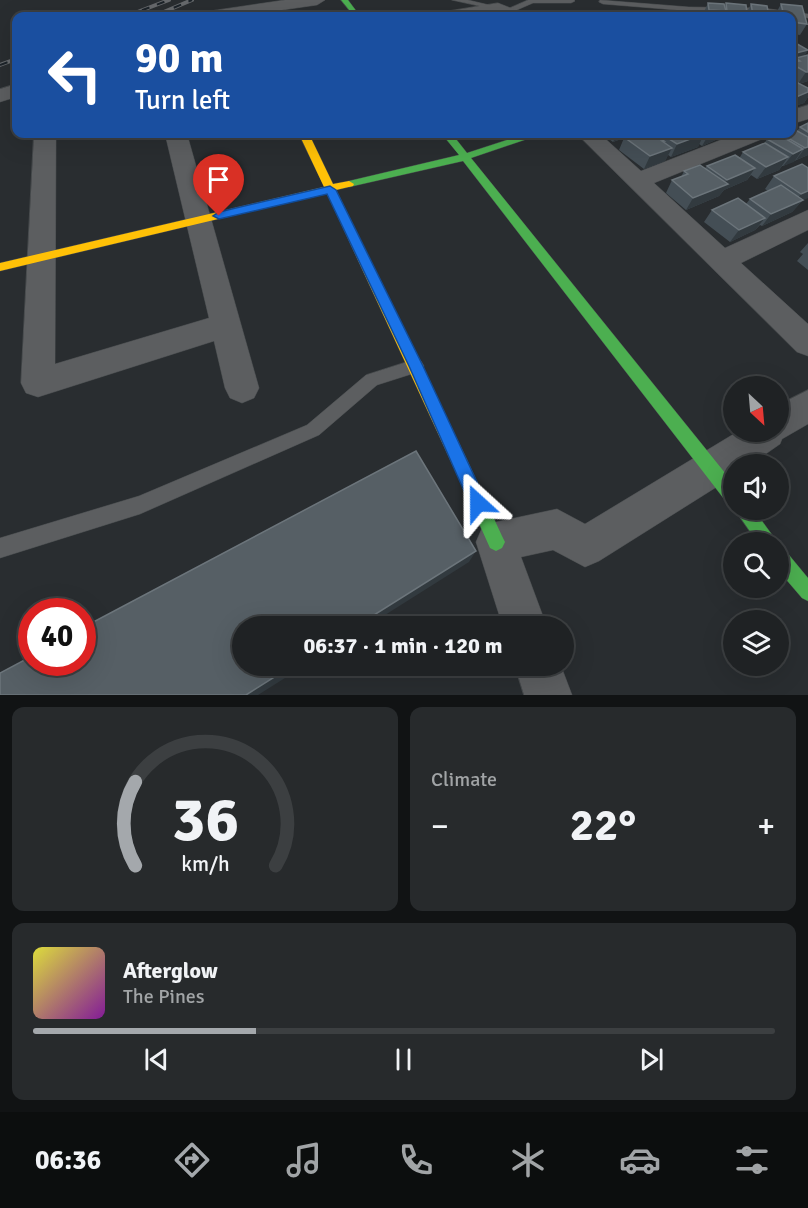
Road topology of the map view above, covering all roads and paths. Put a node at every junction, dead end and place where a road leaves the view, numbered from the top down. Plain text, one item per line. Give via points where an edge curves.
1 (317, 0) edge
2 (344, 0) edge
3 (456, 0) edge
4 (679, 0) edge
5 (571, 1) edge
6 (603, 2) dead end
7 (257, 12) edge
8 (354, 12) edge
9 (507, 12) edge
10 (683, 12) edge
11 (690, 12) edge
12 (715, 12) edge
13 (777, 12) edge
14 (45, 138) edge
15 (177, 138) edge
16 (306, 138) edge
17 (450, 138) edge
18 (521, 138) edge
19 (592, 138) edge
20 (744, 138) edge
21 (465, 157) junction
22 (638, 181) junction
23 (330, 190) junction
24 (808, 219) edge
25 (196, 221) junction
26 (43, 257) junction
27 (721, 261) junction
28 (0, 267) edge
29 (225, 325) junction
30 (808, 343) edge
31 (416, 366) junction
32 (242, 388) dead end
33 (808, 405) edge
34 (789, 418) edge
35 (759, 442) edge
36 (722, 484) edge
37 (751, 520) edge
38 (760, 532) edge
39 (496, 542) junction
40 (0, 548) edge
41 (789, 569) edge
42 (808, 592) edge
43 (521, 616) edge
44 (541, 676) edge
45 (548, 695) edge

1 - 7 street
2 - 8 street
3 - 9 lane
4 - 11 lane
5 - 9 lane via 532,1
6 - 10 lane
12 - 13 lane
14 - 26 street
15 - 25 street
16 - 23 street
17 - 21 street
18 - 21 street
19 - 22 street
20 - 22 street
21 - 23 street
21 - 36 street
22 - 27 street
23 - 25 street
23 - 31 street
24 - 27 street
25 - 26 street
25 - 29 street
26 - 28 street
26 - 29 street via 38,383
27 - 30 street
29 - 32 street
31 - 39 street
31 - 40 lane via 372,380 314,430 140,504
33 - 34 street
35 - 36 street
36 - 39 street via 585,547 557,529
37 - 38 street
39 - 43 street
41 - 42 street
44 - 45 street

